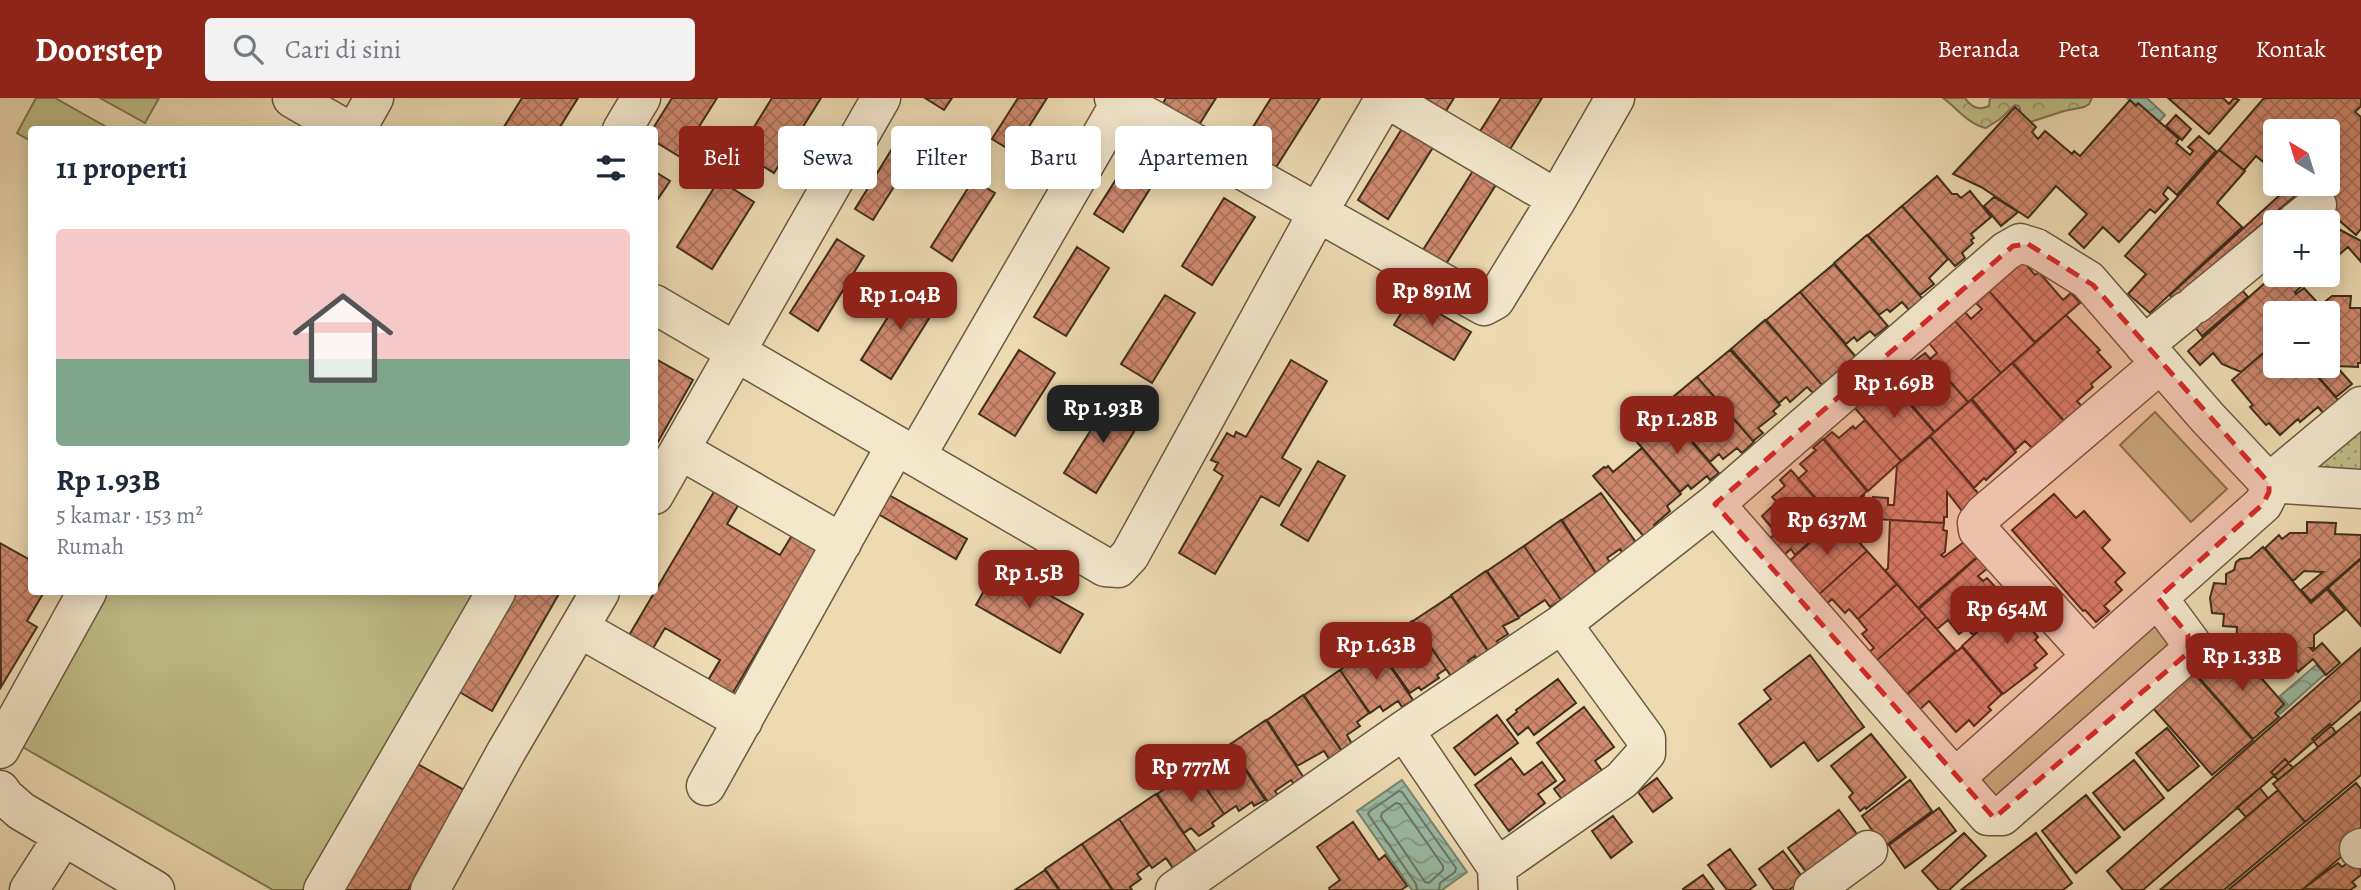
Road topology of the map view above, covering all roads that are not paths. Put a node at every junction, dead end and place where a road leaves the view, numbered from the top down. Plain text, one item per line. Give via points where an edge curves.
1 (292, 98) edge
2 (374, 98) edge
3 (640, 98) edge
4 (881, 98) edge
5 (1385, 98) edge
6 (1615, 98) edge
7 (1119, 99) edge
8 (340, 126) edge
9 (358, 126) edge
10 (624, 126) edge
11 (1557, 199) junction
12 (1317, 214) junction
13 (2263, 249) edge
14 (658, 306) edge
15 (736, 351) junction
16 (2152, 354) junction
17 (2361, 406) edge
18 (680, 450) junction
19 (906, 450) junction
20 (2269, 482) junction
21 (658, 488) edge
22 (2361, 489) edge
23 (1715, 504) junction
24 (842, 543) junction
25 (85, 595) edge
26 (494, 595) edge
27 (598, 595) edge
28 (2158, 598) junction
29 (1562, 625) junction
30 (579, 628) junction
31 (2092, 656) junction
32 (743, 721) junction
33 (1404, 730) junction
34 (0, 749) edge
35 (1955, 778) junction
36 (706, 786) dead end
37 (0, 790) edge
38 (0, 820) edge
39 (1868, 850) dead end
40 (54, 851) junction
41 (1498, 879) edge
42 (1187, 887) edge
43 (29, 890) edge
44 (122, 890) edge
45 (155, 890) edge
46 (323, 890) edge
47 (430, 890) edge
48 (1814, 890) edge

1 - 8 street
2 - 9 street
3 - 10 street
4 - 15 street
5 - 11 street
5 - 12 street
6 - 11 street
7 - 12 street
7 - 19 street
11 - 12 street via 1494,300 1484,306
12 - 19 street via 1130,555 1118,568 1105,567
13 - 16 street via 2191,307
14 - 15 street
15 - 18 street
15 - 19 street
16 - 20 street
16 - 23 street via 2088,280 2020,243
16 - 31 street via 1977,523 1978,530
17 - 20 street
18 - 21 street
18 - 24 street
19 - 24 street
20 - 22 street
20 - 28 street via 2263,504
23 - 29 street
23 - 35 street
24 - 32 street
25 - 34 street
26 - 46 street
27 - 30 street
28 - 31 street
28 - 35 street via 2188,635 2188,653 2001,816 1988,816
29 - 33 street
29 - 41 street via 1646,739 1646,753 1622,780
30 - 32 street
30 - 47 street
31 - 35 street
32 - 36 street
33 - 41 street
33 - 42 street
37 - 45 street via 21,811
38 - 40 street
39 - 48 street
40 - 43 street
40 - 44 street

